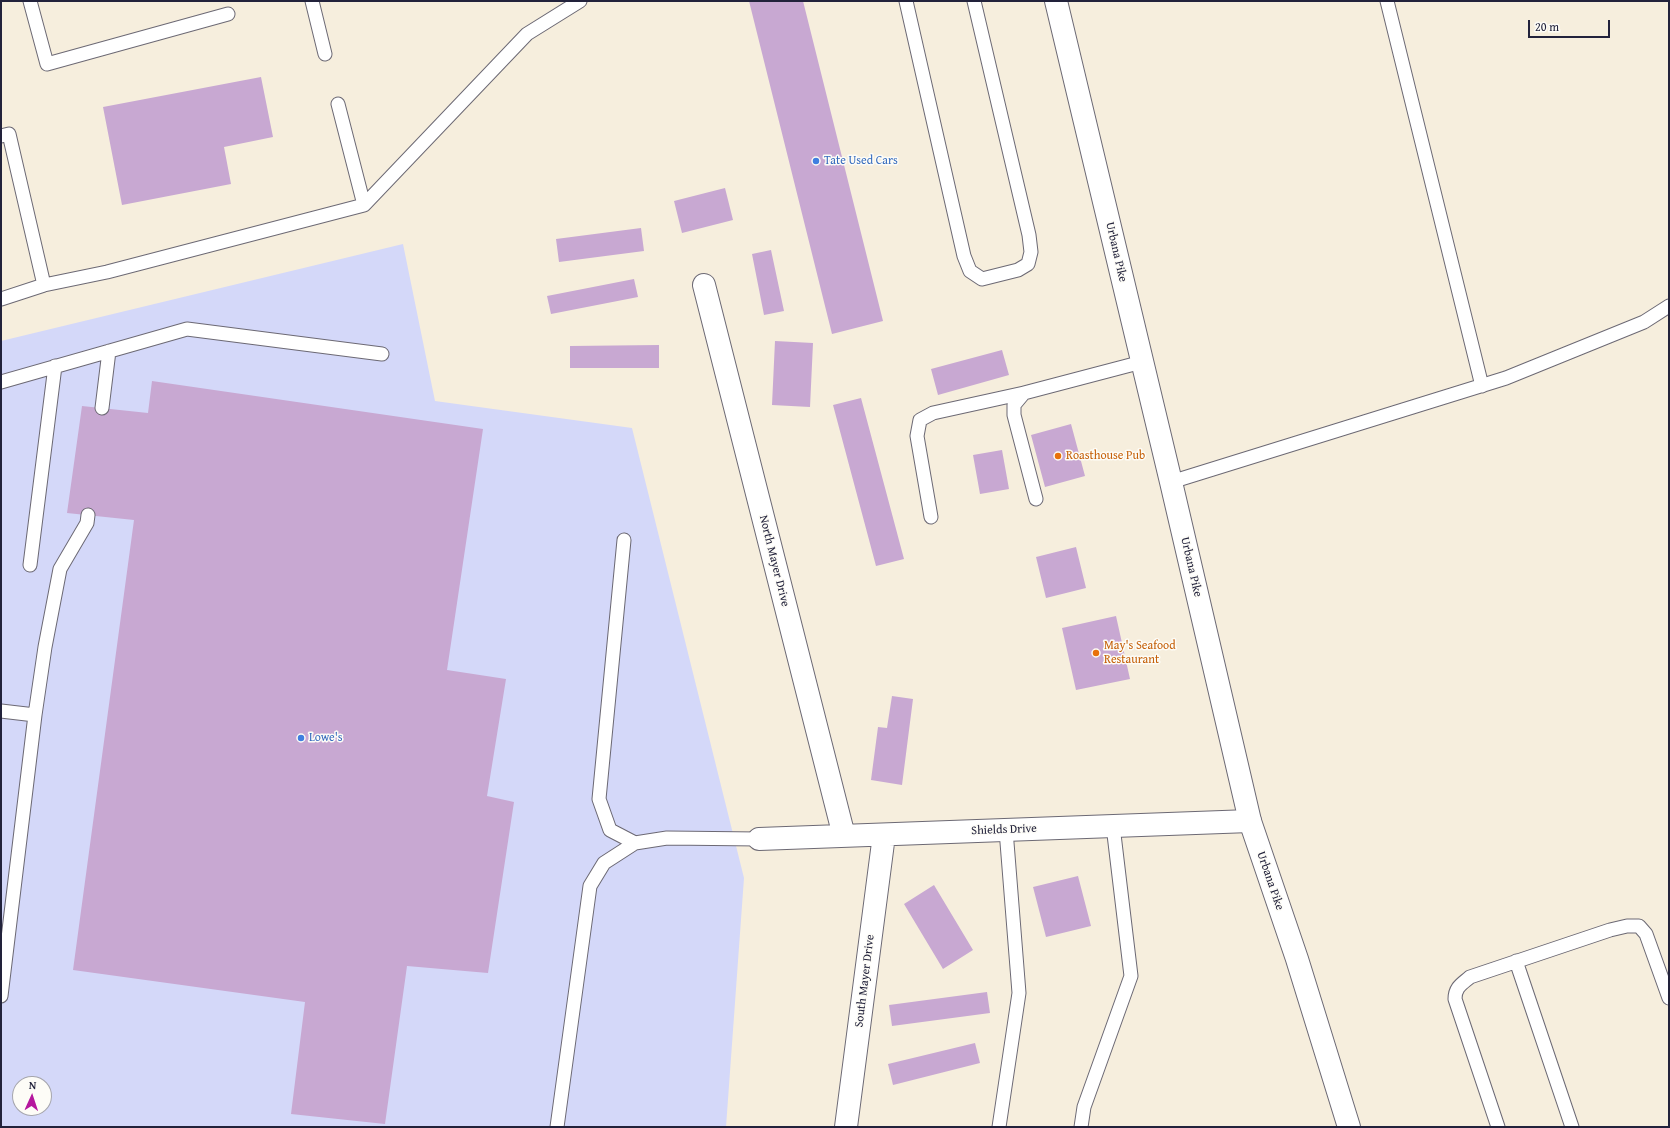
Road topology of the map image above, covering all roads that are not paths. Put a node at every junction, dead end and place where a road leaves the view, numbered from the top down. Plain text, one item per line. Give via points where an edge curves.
1 (30, 1) edge
2 (312, 1) edge
3 (580, 1) edge
4 (906, 1) edge
5 (974, 1) edge
6 (1056, 1) edge
7 (1387, 1) edge
8 (228, 14) dead end
9 (325, 54) dead end
10 (338, 104) dead end
11 (1, 136) edge
12 (364, 205) junction
13 (44, 285) junction
14 (704, 285) dead end
15 (2, 295) edge
16 (1669, 306) edge
17 (109, 351) junction
18 (382, 354) dead end
19 (1142, 362) junction
20 (55, 366) junction
21 (1, 382) edge
22 (1482, 386) junction
23 (1024, 393) junction
24 (102, 408) dead end
25 (1171, 482) junction
26 (1036, 499) dead end
27 (88, 515) dead end
28 (931, 518) dead end
29 (624, 540) dead end
30 (30, 565) dead end
31 (1, 711) edge
32 (35, 715) junction
33 (1250, 821) junction
34 (1113, 826) junction
35 (1006, 830) junction
36 (884, 835) junction
37 (844, 836) junction
38 (759, 840) joint
39 (635, 843) junction
40 (1516, 962) junction
41 (1, 996) edge
42 (1669, 998) edge
43 (556, 1127) edge
44 (846, 1127) edge
45 (999, 1127) edge
46 (1081, 1127) edge
47 (1349, 1127) edge
48 (1498, 1127) edge
49 (1572, 1127) edge

1 - 8 lane via 47,64
2 - 9 lane
3 - 12 lane via 526,34
4 - 5 lane via 964,256 970,271 982,279 1018,270 1028,264 1031,252
6 - 19 street, Urbana Pike
7 - 22 lane
10 - 12 lane
11 - 13 lane via 9,134
12 - 13 lane via 107,272
13 - 15 lane
14 - 37 street, North Mayer Drive
16 - 22 lane via 1644,322
17 - 18 lane via 187,329
17 - 20 lane
17 - 24 lane
19 - 23 lane
19 - 25 street, Urbana Pike
20 - 21 lane
20 - 30 lane
22 - 25 lane
23 - 26 lane via 1014,405 1014,415
23 - 28 lane via 934,413 920,420 917,436
25 - 33 street, Urbana Pike
27 - 32 lane via 87,523 60,569
29 - 39 lane via 599,799 610,830
31 - 32 lane
32 - 41 lane
33 - 34 street, Shields Drive
33 - 47 street, Urbana Pike via 1297,959
34 - 35 street, Shields Drive
34 - 46 lane via 1131,976 1084,1107
35 - 36 street, Shields Drive
35 - 45 lane via 1020,993
36 - 37 street, Shields Drive
36 - 44 street, South Mayer Drive
37 - 38 street, Shields Drive
38 - 39 lane via 667,838
39 - 43 lane via 604,863 590,886
40 - 42 lane via 1610,930 1638,926 1646,934
40 - 48 lane via 1470,977 1455,991 1459,1014
40 - 49 lane

